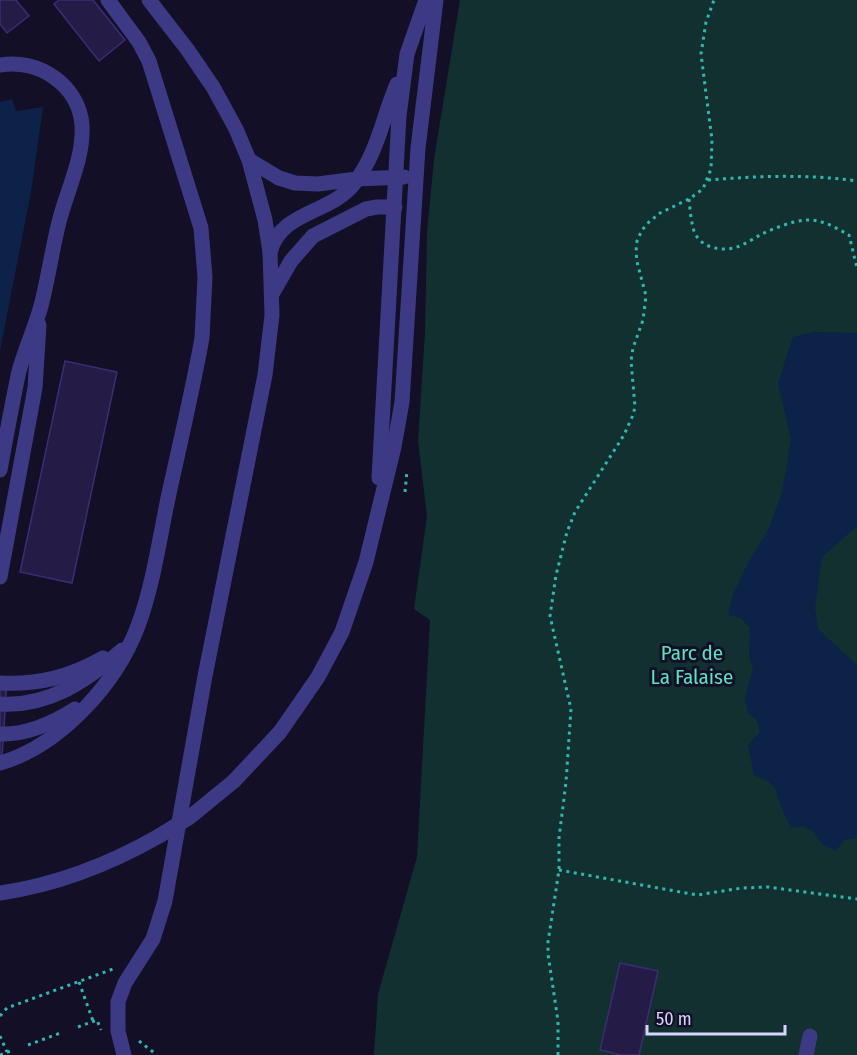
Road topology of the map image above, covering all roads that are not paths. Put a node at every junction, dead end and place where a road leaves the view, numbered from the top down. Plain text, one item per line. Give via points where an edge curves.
1 (108, 0) edge
2 (149, 0) edge
3 (426, 0) edge
4 (436, 0) edge
5 (0, 65) edge
6 (404, 67) junction
7 (422, 110) junction
8 (249, 160) junction
9 (416, 175) junction
10 (396, 178) junction
11 (357, 179) junction
12 (395, 207) junction
13 (366, 209) junction
14 (265, 220) junction
15 (281, 232) junction
16 (313, 236) junction
17 (270, 252) junction
18 (272, 294) junction
19 (40, 307) junction
20 (0, 470) edge
21 (376, 516) junction
22 (0, 577) edge
23 (131, 642) junction
24 (0, 683) edge
25 (97, 693) junction
26 (0, 704) edge
27 (0, 734) edge
28 (3, 761) edge
29 (0, 893) edge
30 (810, 1036) dead end
31 (124, 1055) edge
32 (806, 1055) edge

1 - 23 street via 139,42 153,72 198,216 205,262 198,360 146,599
2 - 8 street via 213,87
3 - 6 street
4 - 7 street
5 - 19 street via 26,64 56,78 71,96 82,123 80,151
6 - 10 street
6 - 11 street via 378,141
7 - 9 street
7 - 10 street
8 - 11 street via 295,183
8 - 14 street
9 - 10 street
9 - 21 street via 402,402
10 - 11 street
10 - 12 street
10 - 13 street via 387,196
11 - 15 street via 340,197 306,213
12 - 13 street
12 - 21 street
13 - 16 street
14 - 15 street
14 - 17 street
15 - 16 street via 301,238
15 - 17 street
16 - 18 street via 296,254
17 - 18 street
18 - 31 street via 265,375 216,615 165,901 153,939 125,983 118,1002 118,1031
19 - 20 street via 19,371
19 - 22 street via 35,388
21 - 29 street, bridge via 355,598 326,663 280,732 234,781 159,836 91,869
23 - 24 street via 58,677 23,684
23 - 25 street
23 - 26 street via 88,678 62,693 28,704
25 - 27 street via 44,726
25 - 28 street via 58,734
30 - 32 street

